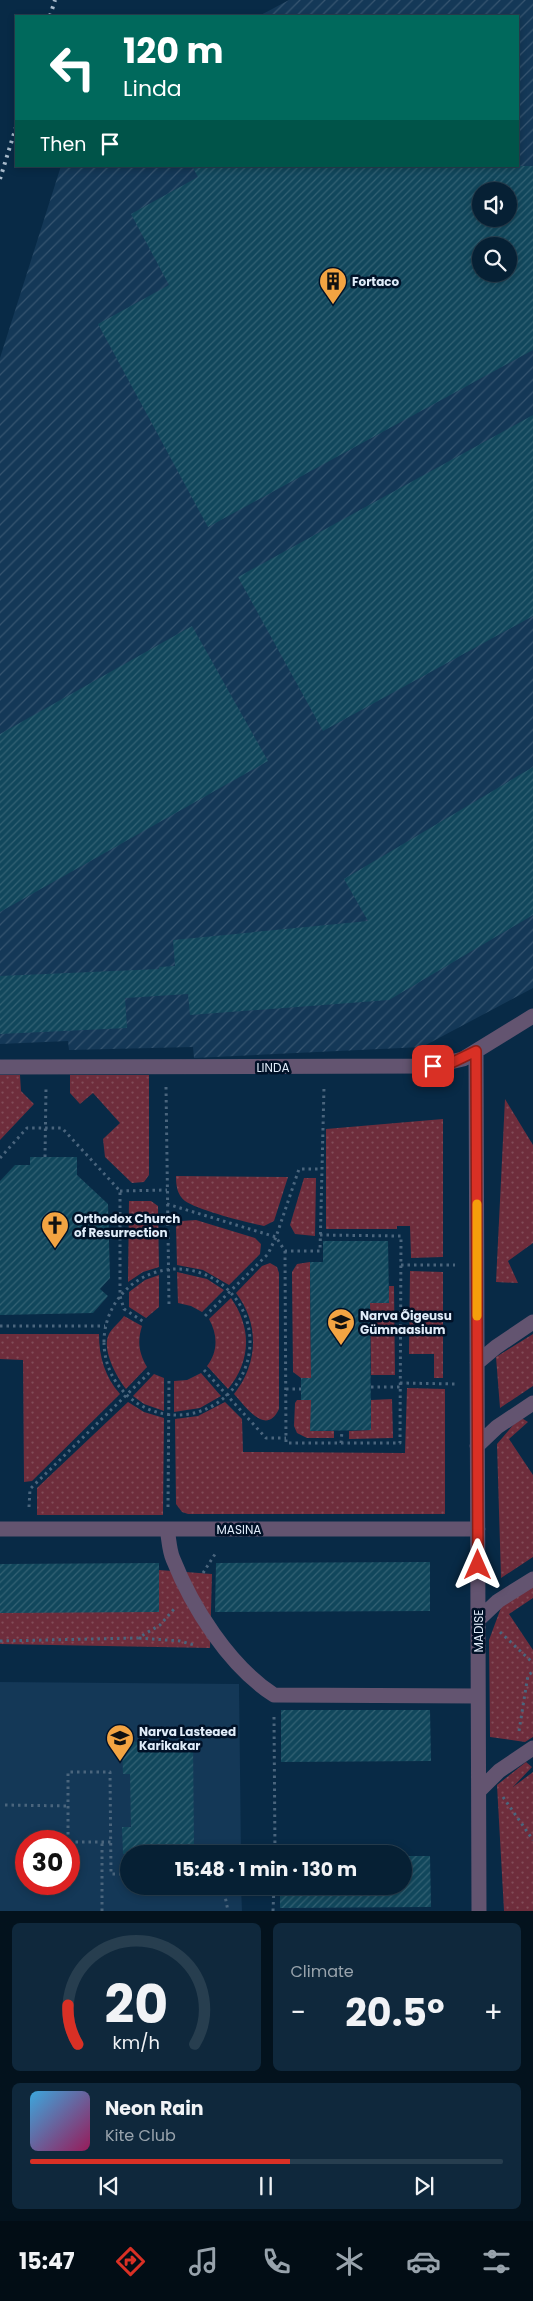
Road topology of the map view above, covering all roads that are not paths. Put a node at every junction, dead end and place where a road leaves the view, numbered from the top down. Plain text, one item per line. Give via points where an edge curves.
1 (533, 1016) edge
2 (476, 1051) junction
3 (0, 1067) edge
4 (533, 1322) edge
5 (477, 1363) junction
6 (533, 1403) edge
7 (478, 1446) junction
8 (478, 1528) junction
9 (0, 1529) edge
10 (167, 1529) junction
11 (533, 1579) edge
12 (478, 1620) junction
13 (478, 1696) junction
14 (528, 1751) edge
15 (479, 1791) junction
16 (479, 1911) edge

1 - 2 street, LINDA
2 - 3 street, LINDA via 449,1064 433,1066
2 - 5 street, MADISE
4 - 5 street
5 - 7 street, MADISE
6 - 7 street via 497,1427
7 - 8 street, MADISE
8 - 10 street, MASINA
8 - 12 street, MADISE
9 - 10 street, MASINA
10 - 13 street via 172,1557 189,1591 232,1658 256,1684 274,1695
11 - 12 street via 498,1601
12 - 13 street, MADISE
13 - 15 street, MADISE
14 - 15 street via 499,1771
15 - 16 street, MADISE

